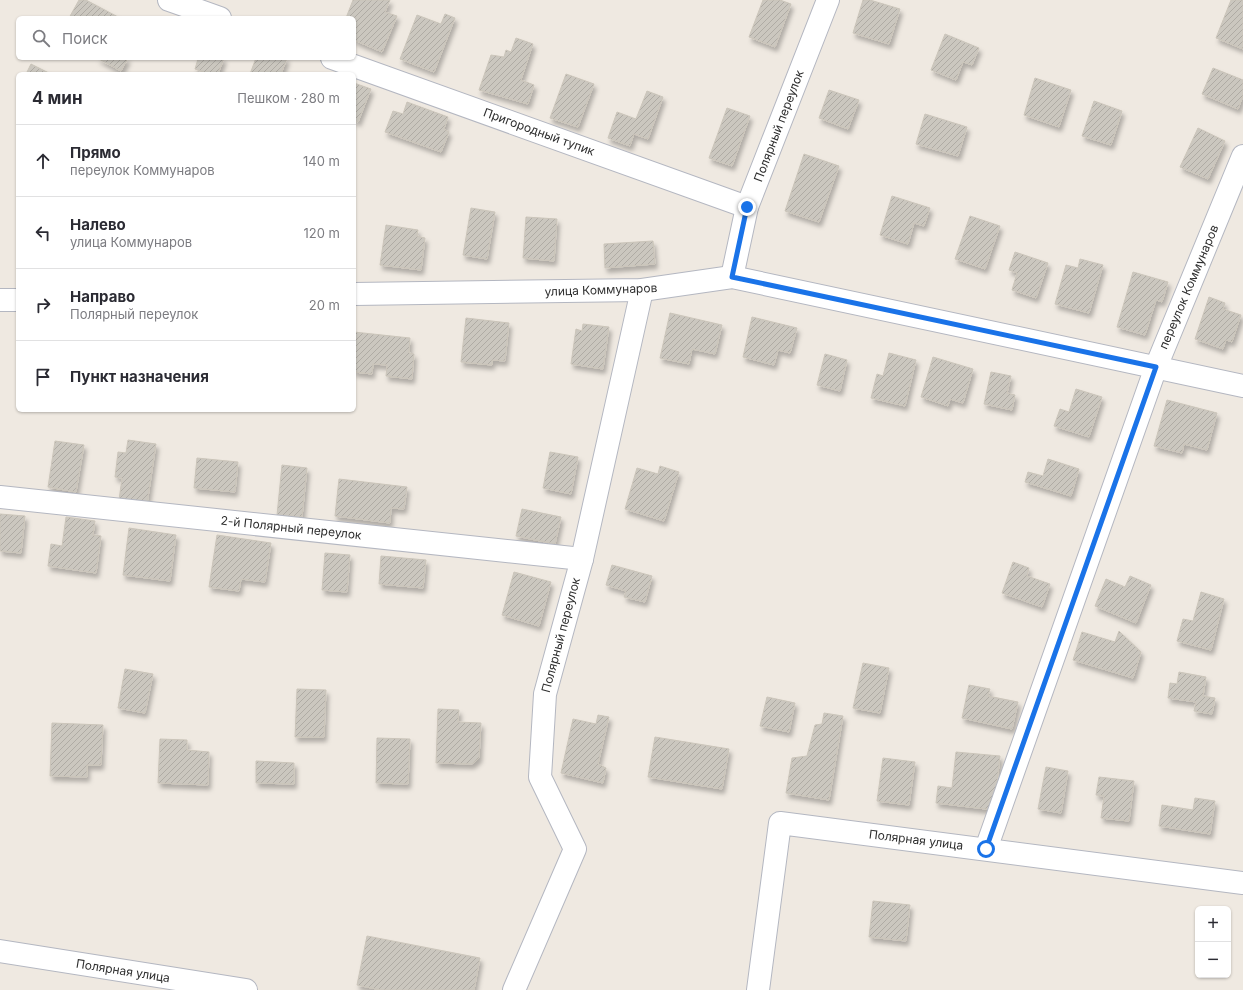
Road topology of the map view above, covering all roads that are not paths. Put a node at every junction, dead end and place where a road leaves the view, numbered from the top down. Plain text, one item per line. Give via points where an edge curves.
1 (169, 0) edge
2 (828, 0) edge
3 (214, 16) edge
4 (338, 60) edge
5 (1243, 156) edge
6 (747, 207) junction
7 (732, 277) junction
8 (642, 290) junction
9 (356, 294) edge
10 (0, 300) edge
11 (16, 300) edge
12 (1156, 367) junction
13 (1243, 386) edge
14 (0, 497) edge
15 (582, 559) junction
16 (986, 849) junction
17 (1243, 883) edge
18 (0, 951) edge
19 (246, 990) edge
20 (514, 990) edge
21 (758, 990) edge

1 - 3 street
2 - 6 street, Полярный переулок
4 - 6 street, Пригородный тупик
5 - 12 street, переулок Коммунаров
6 - 7 street, Полярный переулок
7 - 8 street, улица Коммунаров
7 - 12 street, улица Коммунаров
8 - 9 street, улица Коммунаров
8 - 15 street, Полярный переулок
10 - 11 street
12 - 13 street, улица Коммунаров
12 - 16 street, переулок Коммунаров
14 - 15 street, 2-й Полярный переулок
15 - 20 street, Полярный переулок via 545,694 540,777 575,849
16 - 17 street, Полярная улица
16 - 21 street, Полярная улица via 780,823
18 - 19 street, Полярная улица

